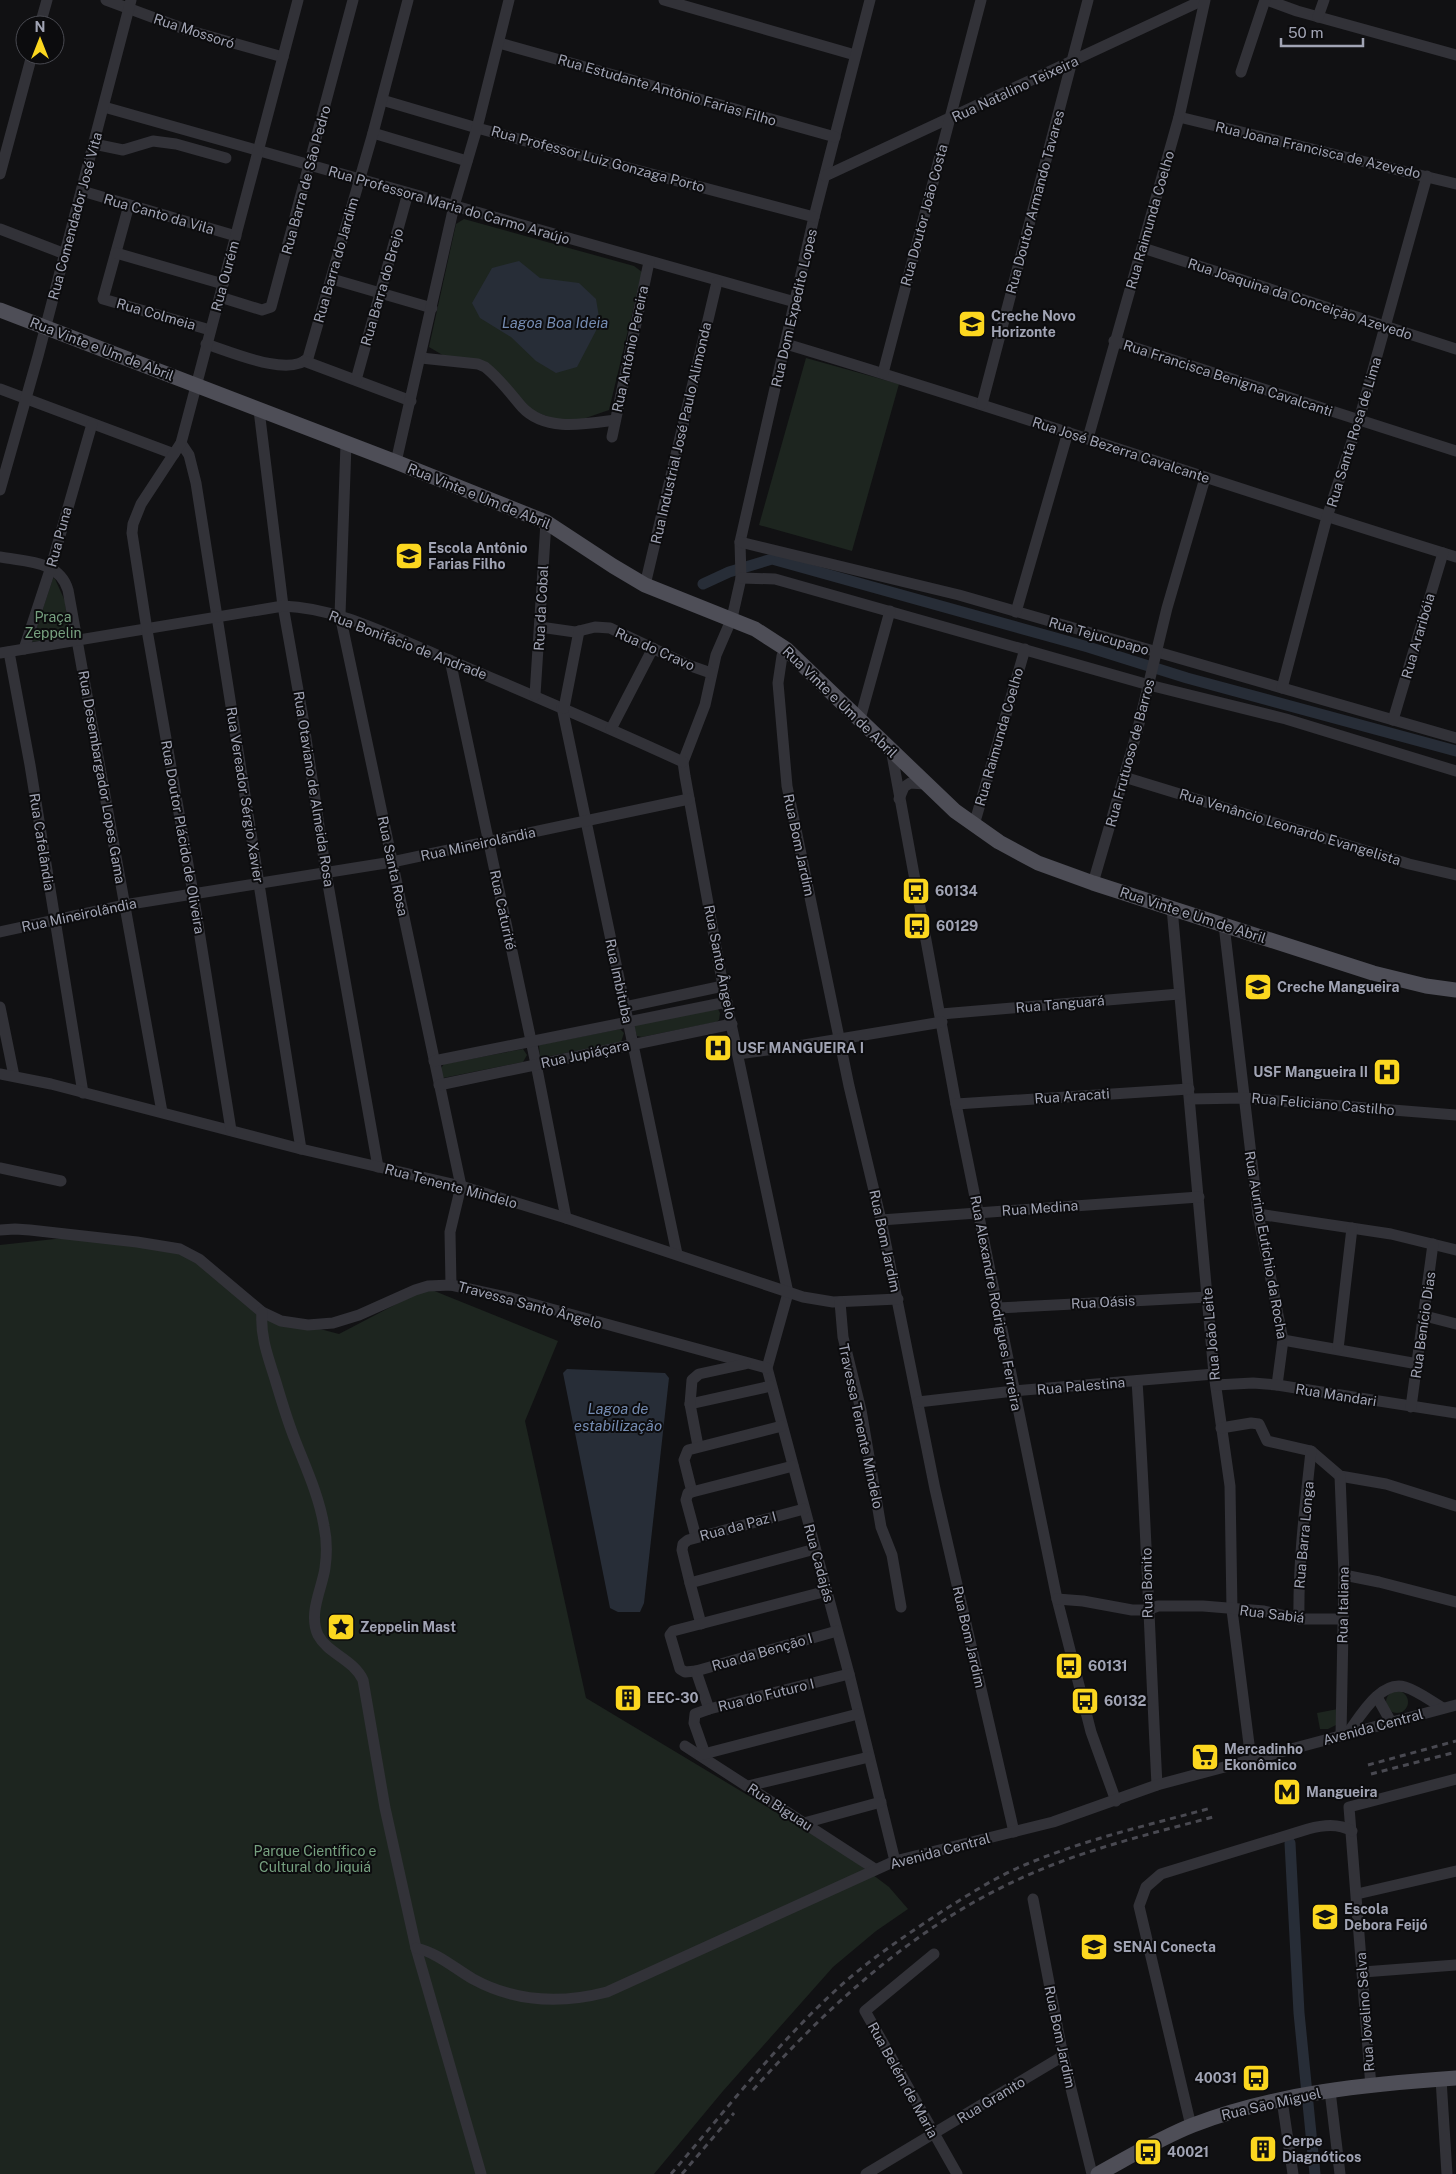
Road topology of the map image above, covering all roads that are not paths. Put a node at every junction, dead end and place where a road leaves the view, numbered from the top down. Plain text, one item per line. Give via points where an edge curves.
1 (47, 0) edge
2 (106, 0) edge
3 (298, 0) edge
4 (353, 0) edge
5 (408, 0) edge
6 (509, 0) edge
7 (664, 0) edge
8 (870, 0) edge
9 (982, 0) edge
10 (1088, 0) edge
11 (1204, 0) edge
12 (1266, 0) edge
13 (1324, 0) edge
14 (130, 5) edge
15 (43, 15) edge
16 (1318, 17) junction
17 (498, 43) junction
18 (855, 55) junction
19 (1456, 55) edge
20 (282, 57) junction
21 (1071, 62) junction
22 (29, 65) edge
23 (1241, 72) dead end
24 (382, 100) junction
25 (104, 107) junction
26 (1179, 117) junction
27 (950, 119) junction
28 (477, 128) junction
29 (373, 133) junction
30 (835, 137) junction
31 (94, 144) junction
32 (259, 150) junction
33 (226, 158) dead end
34 (467, 161) junction
35 (310, 165) junction
36 (0, 174) edge
37 (825, 176) junction
38 (1427, 176) junction
39 (359, 179) junction
40 (1456, 184) edge
41 (82, 191) junction
42 (408, 193) junction
43 (129, 205) junction
44 (454, 206) junction
45 (814, 217) junction
46 (0, 229) edge
47 (236, 236) junction
48 (1143, 248) junction
49 (116, 253) junction
50 (65, 254) junction
51 (649, 262) junction
52 (332, 279) junction
53 (717, 282) junction
54 (223, 284) junction
55 (380, 294) junction
56 (220, 297) junction
57 (795, 302) junction
58 (432, 308) junction
59 (0, 310) edge
60 (1385, 327) junction
61 (46, 328) junction
62 (210, 330) junction
63 (1114, 341) junction
64 (206, 344) junction
65 (786, 344) junction
66 (1456, 348) edge
67 (421, 358) junction
68 (304, 361) junction
69 (883, 373) junction
70 (356, 380) junction
71 (196, 384) junction
72 (0, 389) edge
73 (26, 398) junction
74 (411, 401) junction
75 (982, 404) junction
76 (259, 410) junction
77 (615, 420) junction
78 (1359, 420) junction
79 (92, 424) junction
80 (1068, 432) junction
81 (612, 437) dead end
82 (1088, 438) junction
83 (181, 442) junction
84 (346, 444) junction
85 (1456, 451) edge
86 (174, 454) junction
87 (396, 462) junction
88 (1205, 478) junction
89 (0, 490) edge
90 (1327, 516) junction
91 (546, 522) junction
92 (740, 542) junction
93 (134, 543) joint
94 (1443, 553) junction
95 (0, 557) edge
96 (1456, 557) edge
97 (51, 567) junction
98 (741, 575) junction
99 (645, 585) junction
100 (283, 606) junction
101 (890, 611) junction
102 (1016, 612) junction
103 (340, 615) junction
104 (216, 618) junction
105 (732, 618) junction
106 (540, 627) junction
107 (146, 630) junction
108 (579, 631) junction
109 (78, 641) junction
110 (653, 648) junction
111 (24, 649) junction
112 (786, 649) junction
113 (1025, 649) junction
114 (5, 652) edge
115 (1156, 656) junction
116 (450, 660) junction
117 (711, 673) junction
118 (1150, 681) junction
119 (1282, 688) junction
120 (535, 695) junction
121 (563, 708) junction
122 (860, 719) junction
123 (1393, 720) junction
124 (611, 729) junction
125 (1456, 738) edge
126 (891, 749) junction
127 (683, 762) junction
128 (1456, 771) edge
129 (1124, 776) junction
130 (925, 784) junction
131 (689, 799) junction
132 (899, 799) junction
133 (585, 821) junction
134 (974, 826) junction
135 (489, 841) junction
136 (392, 862) junction
137 (326, 873) junction
138 (1456, 875) edge
139 (258, 882) junction
140 (1093, 883) junction
141 (193, 893) junction
142 (124, 905) junction
143 (1172, 908) junction
144 (55, 919) junction
145 (1224, 925) junction
146 (0, 932) edge
147 (723, 986) junction
148 (1456, 990) edge
149 (1179, 994) junction
150 (726, 1002) junction
151 (0, 1007) edge
152 (624, 1007) junction
153 (941, 1018) junction
154 (628, 1022) junction
155 (732, 1024) junction
156 (840, 1039) junction
157 (530, 1042) junction
158 (632, 1044) junction
159 (738, 1054) junction
160 (434, 1061) junction
161 (536, 1064) junction
162 (0, 1074) edge
163 (14, 1076) junction
164 (439, 1085) junction
165 (83, 1093) junction
166 (1190, 1094) junction
167 (1243, 1098) junction
168 (956, 1104) junction
169 (162, 1112) junction
170 (1456, 1115) edge
171 (231, 1130) junction
172 (302, 1149) junction
173 (378, 1167) junction
174 (0, 1168) edge
175 (62, 1181) dead end
176 (461, 1186) junction
177 (1199, 1197) junction
178 (979, 1212) junction
179 (1258, 1214) junction
180 (566, 1218) junction
181 (881, 1220) junction
182 (2, 1227) edge
183 (1352, 1228) junction
184 (1433, 1244) junction
185 (1456, 1250) edge
186 (677, 1254) junction
187 (451, 1285) junction
188 (788, 1293) junction
189 (1208, 1297) junction
190 (898, 1300) junction
191 (840, 1302) junction
192 (998, 1308) junction
193 (262, 1312) junction
194 (1425, 1316) junction
195 (1456, 1324) edge
196 (1283, 1340) junction
197 (1338, 1349) junction
198 (747, 1364) junction
199 (1418, 1364) junction
200 (767, 1368) junction
201 (1215, 1379) junction
202 (1137, 1381) junction
203 (1277, 1385) junction
204 (771, 1386) junction
205 (1014, 1391) junction
206 (918, 1402) junction
207 (690, 1404) junction
208 (1411, 1407) junction
209 (1456, 1414) edge
210 (782, 1426) junction
211 (1222, 1428) junction
212 (698, 1446) junction
213 (1311, 1451) junction
214 (793, 1466) junction
215 (1340, 1476) junction
216 (689, 1493) junction
217 (1456, 1506) edge
218 (804, 1509) junction
219 (696, 1537) junction
220 (815, 1549) junction
221 (1344, 1575) junction
222 (690, 1583) junction
223 (827, 1591) junction
224 (1455, 1598) edge
225 (1057, 1599) junction
226 (901, 1607) dead end
227 (1147, 1610) junction
228 (1232, 1610) junction
229 (1299, 1619) junction
230 (1342, 1619) junction
231 (701, 1624) junction
232 (837, 1631) junction
233 (696, 1670) junction
234 (849, 1674) junction
235 (1377, 1697) junction
236 (1456, 1705) edge
237 (1443, 1708) junction
238 (709, 1709) junction
239 (858, 1714) junction
240 (1391, 1722) junction
241 (1344, 1734) junction
242 (685, 1746) dead end
243 (703, 1755) junction
244 (869, 1757) junction
245 (1251, 1760) junction
246 (1456, 1779) edge
247 (748, 1786) junction
248 (1157, 1786) junction
249 (1116, 1801) junction
250 (881, 1802) junction
251 (804, 1823) junction
252 (1352, 1831) junction
253 (1014, 1832) junction
254 (896, 1861) junction
255 (875, 1869) junction
256 (1456, 1871) edge
257 (1358, 1894) junction
258 (1033, 1899) dead end
259 (416, 1948) junction
260 (934, 1954) dead end
261 (1456, 1965) edge
262 (1363, 1972) junction
263 (1063, 2056) junction
264 (1448, 2079) edge
265 (1371, 2087) junction
266 (1330, 2091) junction
267 (1282, 2100) junction
268 (1191, 2126) junction
269 (934, 2134) junction
270 (481, 2174) edge
271 (866, 2174) edge
272 (957, 2174) edge
273 (1092, 2174) edge
274 (1098, 2174) edge
275 (1293, 2174) edge
276 (1340, 2174) edge
277 (1447, 2174) edge

1 - 15 street
2 - 14 street, Rua Mossoró
3 - 20 street, Rua Ourém
4 - 35 street, Rua Barra de São Pedro
5 - 24 street, Rua Barra do Jardim
6 - 17 street
7 - 18 street
8 - 18 street, Rua Dom Expedito Lopes
9 - 27 street, Rua Doutor João Costa
10 - 21 street, Rua Doutor Armando Tavares
11 - 21 street, Rua Natalino Teixeira
11 - 26 street, Rua Raimunda Coelho
12 - 16 street
12 - 23 street
13 - 16 street
14 - 20 street, Rua Mossoró via 187,30
14 - 25 street, Rua Comendador José Vita
16 - 19 street
17 - 28 street
17 - 30 street, Rua Estudante Antônio Farias Filho
18 - 30 street, Rua Dom Expedito Lopes
20 - 32 street, Rua Ourém
21 - 27 street, Rua Natalino Teixeira
21 - 75 street, Rua Doutor Armando Tavares
22 - 36 street
24 - 28 street, Rua Professor Luiz Gonzaga Porto
24 - 29 street, Rua Barra do Jardim
25 - 31 street, Rua Comendador José Vita
25 - 32 street, Rua Professora Maria do Carmo Araújo
26 - 38 street, Rua Joana Francisca de Azevedo
26 - 48 street, Rua Raimunda Coelho
27 - 37 street, Rua Natalino Teixeira
27 - 69 street, Rua Doutor João Costa
28 - 34 street
28 - 45 street, Rua Professor Luiz Gonzaga Porto
29 - 34 street
29 - 39 street, Rua Barra do Jardim
30 - 37 street, Rua Dom Expedito Lopes
31 - 33 street via 123,150 153,141
31 - 41 street, Rua Comendador José Vita
32 - 35 street, Rua Professora Maria do Carmo Araújo
32 - 47 street, Rua Ourém
34 - 44 street
35 - 39 street, Rua Professora Maria do Carmo Araújo
35 - 56 street, Rua Barra de São Pedro via 271,307 262,310
37 - 45 street, Rua Dom Expedito Lopes
38 - 40 street, Rua Joana Francisca de Azevedo
38 - 60 street, Rua Santa Rosa de Lima
39 - 42 street, Rua Professora Maria do Carmo Araújo
39 - 52 street, Rua Barra do Jardim
41 - 43 street, Rua Canto da Vila
41 - 50 street, Rua Comendador José Vita
42 - 44 street, Rua Professora Maria do Carmo Araújo
42 - 55 street, Rua Barra do Brejo
43 - 47 street, Rua Canto da Vila
43 - 49 street
44 - 51 street, Rua Professora Maria do Carmo Araújo
44 - 58 street
45 - 57 street, Rua Dom Expedito Lopes
46 - 50 street
47 - 54 street, Rua Ourém
48 - 60 street, Rua Joaquina da Conceição Azevedo
48 - 63 street, Rua Raimunda Coelho
49 - 54 street
49 - 62 street, Rua Colmeia via 103,299
50 - 61 street, Rua Comendador José Vita
51 - 53 street, Rua Professora Maria do Carmo Araújo
51 - 77 street, Rua Antônio Pereira
52 - 55 street
52 - 68 street, Rua Barra do Jardim via 310,352
53 - 57 street, Rua Professora Maria do Carmo Araújo
53 - 99 street, Rua Industrial José Paulo Alimonda
54 - 56 street, Rua Ourém
55 - 58 street
55 - 70 street, Rua Barra do Brejo
56 - 62 street, Rua Ourém
57 - 65 street, Rua Dom Expedito Lopes
58 - 67 street
59 - 61 main road, Rua Vinte e Um de Abril
60 - 66 street, Rua Joaquina da Conceição Azevedo
60 - 78 street, Rua Santa Rosa de Lima
61 - 71 main road, Rua Vinte e Um de Abril
61 - 73 street, Rua Comendador José Vita
62 - 64 street, Rua Ourém
63 - 78 street, Rua Francisca Benigna Cavalcanti
63 - 82 street, Rua Raimunda Coelho
64 - 68 street via 280,365
64 - 71 street, Rua Ourém
65 - 69 street, Rua José Bezerra Cavalcante
65 - 92 street, Rua Dom Expedito Lopes
67 - 74 street
67 - 77 street via 485,366 524,409 544,420 574,425
68 - 70 street
69 - 75 street, Rua José Bezerra Cavalcante
70 - 74 street
71 - 76 main road, Rua Vinte e Um de Abril
71 - 83 street, Rua Ourém
72 - 73 street
73 - 79 street
73 - 89 street, Rua Comendador José Vita
74 - 87 street
75 - 80 street, Rua José Bezerra Cavalcante
76 - 84 main road, Rua Vinte e Um de Abril
76 - 100 street, Rua Otaviano de Almeida Rosa
77 - 81 street, Rua Antônio Pereira
78 - 85 street, Rua Francisca Benigna Cavalcanti
78 - 90 street, Rua Santa Rosa de Lima
79 - 86 street
79 - 97 street, Rua Puna
80 - 82 street, Rua José Bezerra Cavalcante
80 - 102 street
82 - 88 street, Rua José Bezerra Cavalcante
83 - 86 street, Rua Ourém
83 - 104 street, Rua Vereador Sérgio Xavier via 193,468
84 - 87 main road, Rua Vinte e Um de Abril
84 - 103 street, Rua Santa Rosa
86 - 93 street, Rua Ourém via 135,515 132,524
87 - 91 main road, Rua Vinte e Um de Abril
88 - 90 street, Rua José Bezerra Cavalcante
88 - 115 street, Rua Frutuoso de Barros
90 - 94 street, Rua José Bezerra Cavalcante
90 - 119 street, Rua Santa Rosa de Lima
91 - 99 main road, Rua Vinte e Um de Abril
91 - 106 street, Rua da Cobal
92 - 98 street, Rua Dom Expedito Lopes
92 - 102 street, Rua Tejucupapo
93 - 107 street, Rua Doutor Plácido de Oliveira
94 - 96 street, Rua José Bezerra Cavalcante
94 - 123 street, Rua Araribóia
95 - 97 street
97 - 109 street, Rua Desembargador Lopes Gama via 66,584
97 - 111 street, Rua Puna
98 - 101 street via 775,579
98 - 105 street, Rua Dom Expedito Lopes
99 - 105 main road, Rua Vinte e Um de Abril
100 - 103 street, Rua Bonifácio de Andrade
100 - 104 street, Rua Bonifácio de Andrade
100 - 137 street, Rua Otaviano de Almeida Rosa
101 - 113 street
101 - 122 street
102 - 115 street, Rua Tejucupapo
103 - 116 street, Rua Bonifácio de Andrade
103 - 136 street, Rua Santa Rosa
104 - 107 street, Rua Bonifácio de Andrade
104 - 139 street, Rua Vereador Sérgio Xavier
105 - 112 main road, Rua Vinte e Um de Abril via 756,628
105 - 117 street
106 - 108 street, Rua do Cravo
106 - 120 street, Rua da Cobal
107 - 109 street, Rua Bonifácio de Andrade
107 - 141 street, Rua Doutor Plácido de Oliveira
108 - 110 street, Rua do Cravo via 610,628
108 - 121 street
109 - 111 street, Rua Bonifácio de Andrade
109 - 142 street, Rua Desembargador Lopes Gama
110 - 117 street, Rua do Cravo
110 - 124 street
111 - 114 street, Rua Bonifácio de Andrade
112 - 122 main road, Rua Vinte e Um de Abril
112 - 156 street, Rua Bom Jardim via 778,683 787,786
113 - 118 street
113 - 134 street, Rua Raimunda Coelho
114 - 144 street, Rua Cafelândia via 30,765
115 - 118 street, Rua Frutuoso de Barros
115 - 119 street, Rua Tejucupapo
116 - 120 street, Rua Bonifácio de Andrade
116 - 135 street, Rua Caturité
117 - 127 street via 705,705
118 - 128 street
118 - 129 street, Rua Frutuoso de Barros
119 - 123 street, Rua Tejucupapo
120 - 121 street, Rua Bonifácio de Andrade
121 - 124 street, Rua Bonifácio de Andrade
121 - 133 street, Rua Imbituba
122 - 126 main road, Rua Vinte e Um de Abril
123 - 125 street, Rua Tejucupapo
124 - 127 street, Rua Bonifácio de Andrade
126 - 130 main road, Rua Vinte e Um de Abril
126 - 132 street, Rua Alexandre Rodrigues Ferreira
127 - 131 street, Rua Santo Ângelo
129 - 138 street, Rua Venâncio Leonardo Evangelista via 1409,864
129 - 140 street, Rua Frutuoso de Barros
130 - 132 street via 910,783 904,787
130 - 134 main road, Rua Vinte e Um de Abril
131 - 133 street, Rua Mineirolândia
131 - 147 street, Rua Santo Ângelo
132 - 153 street, Rua Alexandre Rodrigues Ferreira
133 - 135 street, Rua Mineirolândia
133 - 152 street, Rua Imbituba
134 - 140 main road, Rua Vinte e Um de Abril via 1038,863
135 - 136 street, Rua Mineirolândia
135 - 157 street, Rua Caturité
136 - 137 street, Rua Mineirolândia
136 - 160 street, Rua Santa Rosa
137 - 139 street, Rua Mineirolândia
137 - 173 street, Rua Otaviano de Almeida Rosa
139 - 141 street, Rua Mineirolândia
139 - 172 street, Rua Vereador Sérgio Xavier
140 - 143 main road, Rua Vinte e Um de Abril
141 - 142 street, Rua Mineirolândia
141 - 171 street, Rua Doutor Plácido de Oliveira
142 - 144 street, Rua Mineirolândia
142 - 169 street, Rua Desembargador Lopes Gama
143 - 145 main road, Rua Vinte e Um de Abril
143 - 149 street, Rua João Leite
144 - 146 street, Rua Mineirolândia
144 - 165 street, Rua Cafelândia
145 - 148 main road, Rua Vinte e Um de Abril via 1389,977
145 - 167 street, Rua Aurino Eutíchio da Rocha
147 - 150 street, Rua Santo Ângelo
147 - 152 street
149 - 153 street, Rua Tanguará
149 - 166 street, Rua João Leite
150 - 154 street, Rua Jupiáçara
150 - 155 street, Rua Santo Ângelo
151 - 163 street
152 - 154 street, Rua Imbituba
153 - 156 street, Rua Tanguará
153 - 168 street, Rua Alexandre Rodrigues Ferreira
154 - 157 street, Rua Jupiáçara
154 - 158 street, Rua Imbituba
155 - 158 street, Rua Jupiáçara
155 - 159 street, Rua Santo Ângelo
156 - 159 street, Rua Tanguará
156 - 181 street, Rua Bom Jardim
157 - 160 street, Rua Jupiáçara
157 - 161 street, Rua Caturité
158 - 161 street, Rua Jupiáçara
158 - 186 street, Rua Imbituba
159 - 188 street, Rua Santo Ângelo
160 - 164 street, Rua Santa Rosa
161 - 164 street, Rua Jupiáçara
161 - 180 street
162 - 163 street, Rua Tenente Mindelo
163 - 165 street, Rua Tenente Mindelo
164 - 176 street, Rua Santa Rosa
165 - 169 street, Rua Tenente Mindelo
166 - 167 street, Rua Feliciano Castilho
166 - 168 street, Rua Aracati
166 - 177 street, Rua João Leite
167 - 170 street, Rua Feliciano Castilho
167 - 179 street, Rua Aurino Eutíchio da Rocha
168 - 178 street, Rua Alexandre Rodrigues Ferreira
169 - 171 street, Rua Tenente Mindelo
171 - 172 street, Rua Tenente Mindelo
172 - 173 street, Rua Tenente Mindelo
173 - 176 street, Rua Tenente Mindelo
174 - 175 street
176 - 180 street, Rua Tenente Mindelo
176 - 187 street, Rua Santa Rosa via 450,1232
177 - 178 street, Rua Medina
177 - 189 street, Rua João Leite
178 - 181 street, Rua Medina
178 - 192 street, Rua Alexandre Rodrigues Ferreira
179 - 183 street
179 - 196 street, Rua Aurino Eutíchio da Rocha
180 - 186 street, Rua Tenente Mindelo
181 - 190 street, Rua Bom Jardim
182 - 193 street, Travessa Santo Ângelo via 169,1246 199,1259
183 - 184 street
183 - 197 street
184 - 185 street
184 - 194 street, Rua Benício Dias
186 - 188 street, Rua Tenente Mindelo
187 - 193 street, Travessa Santo Ângelo via 415,1290 333,1323 292,1323
187 - 198 street, Travessa Santo Ângelo via 511,1298
188 - 191 street, Rua Tenente Mindelo
188 - 200 street, Rua Santo Ângelo
189 - 192 street, Rua Oásis
189 - 201 street, Rua João Leite
190 - 191 street, Rua Tenente Mindelo
190 - 206 street, Rua Bom Jardim
191 - 226 street, Travessa Tenente Mindelo via 845,1347 861,1410 881,1528 892,1555
192 - 205 street, Rua Alexandre Rodrigues Ferreira
193 - 259 street via 265,1349 324,1524 325,1568 316,1604 316,1626 322,1640 353,1664 363,1680 385,1808
194 - 195 street
194 - 199 street, Rua Benício Dias
196 - 197 street
196 - 203 street, Rua Aurino Eutíchio da Rocha
197 - 199 street
198 - 200 street, Travessa Santo Ângelo
198 - 207 street via 695,1376 691,1384
199 - 208 street, Rua Benício Dias
200 - 204 street, Rua Cadajás
201 - 202 street, Rua Palestina
201 - 203 street, Rua Mandari
201 - 211 street, Rua João Leite
202 - 205 street, Rua Palestina
202 - 227 street, Rua Bonito via 1146,1522
203 - 208 street, Rua Mandari
204 - 207 street
204 - 210 street, Rua Cadajás
205 - 206 street, Rua Palestina
205 - 225 street, Rua Alexandre Rodrigues Ferreira
206 - 253 street, Rua Bom Jardim
207 - 212 street
208 - 209 street, Rua Mandari
210 - 212 street
210 - 214 street, Rua Cadajás
211 - 213 street via 1259,1424 1267,1441
211 - 228 street, Rua João Leite via 1230,1486
212 - 216 street via 688,1450 684,1456
213 - 215 street
213 - 229 street, Rua Barra Longa via 1304,1508
214 - 216 street
214 - 218 street, Rua Cadajás
215 - 217 street via 1386,1484
215 - 221 street, Rua Italiana
216 - 219 street via 686,1500
218 - 219 street, Rua da Paz I
218 - 220 street, Rua Cadajás
219 - 222 street, Rua da Paz I via 682,1547
220 - 222 street
220 - 223 street, Rua Cadajás
221 - 224 street
221 - 230 street, Rua Italiana
222 - 231 street
223 - 231 street
223 - 232 street, Rua Cadajás
225 - 227 street, Rua Sabiá
225 - 249 street, Rua Alexandre Rodrigues Ferreira via 1091,1732
227 - 228 street, Rua Sabiá via 1170,1605
227 - 248 street, Rua Bonito
228 - 229 street, Rua Sabiá via 1264,1611
228 - 245 street, Rua João Leite
229 - 230 street, Rua Sabiá
230 - 241 street, Rua Italiana
231 - 233 street via 673,1631 670,1635 680,1669 685,1672
232 - 233 street, Rua da Benção I
232 - 234 street, Rua Cadajás
233 - 238 street, Rua da Benção I
234 - 238 street, Rua do Futuro I
234 - 239 street, Rua Cadajás
235 - 237 street via 1392,1687 1403,1686
235 - 240 street
235 - 241 street
236 - 237 street, Avenida Central
237 - 240 street, Avenida Central
238 - 243 street, Rua do Futuro I via 695,1714 693,1719
239 - 243 street
239 - 244 street, Rua Cadajás
240 - 241 street, Avenida Central
241 - 245 street, Avenida Central
242 - 243 street, Rua Biguau
243 - 247 street, Rua Biguau
244 - 247 street
244 - 250 street, Rua Cadajás
245 - 248 street, Avenida Central
246 - 252 street, Rua Jovelino Selva via 1350,1807
247 - 251 street, Rua Biguau
248 - 249 street, Avenida Central
249 - 253 street, Avenida Central
250 - 251 street
250 - 254 street, Rua Cadajás
251 - 255 street, Rua Biguau
252 - 257 street, Rua Jovelino Selva
252 - 268 street via 1339,1826 1320,1826 1161,1874 1146,1887 1139,1906
253 - 254 street, Avenida Central
254 - 255 street, Avenida Central
255 - 259 street, Avenida Central via 606,1992 588,1997 548,2000 514,1995 479,1982 442,1959
256 - 257 street
257 - 262 street, Rua Jovelino Selva
258 - 263 street, Rua Bom Jardim
259 - 270 street
260 - 269 street, Rua Belém de Maria via 865,2012
261 - 262 street
262 - 265 street, Rua Jovelino Selva
263 - 269 street, Rua Granito
263 - 273 street, Rua Bom Jardim
264 - 265 main road, Rua São Miguel
264 - 277 street
265 - 266 main road, Rua São Miguel
266 - 267 main road, Rua São Miguel
266 - 276 street
267 - 268 main road, Rua São Miguel
267 - 275 street
268 - 274 main road, Rua São Miguel
269 - 271 street, Rua Granito
269 - 272 street, Rua Belém de Maria

